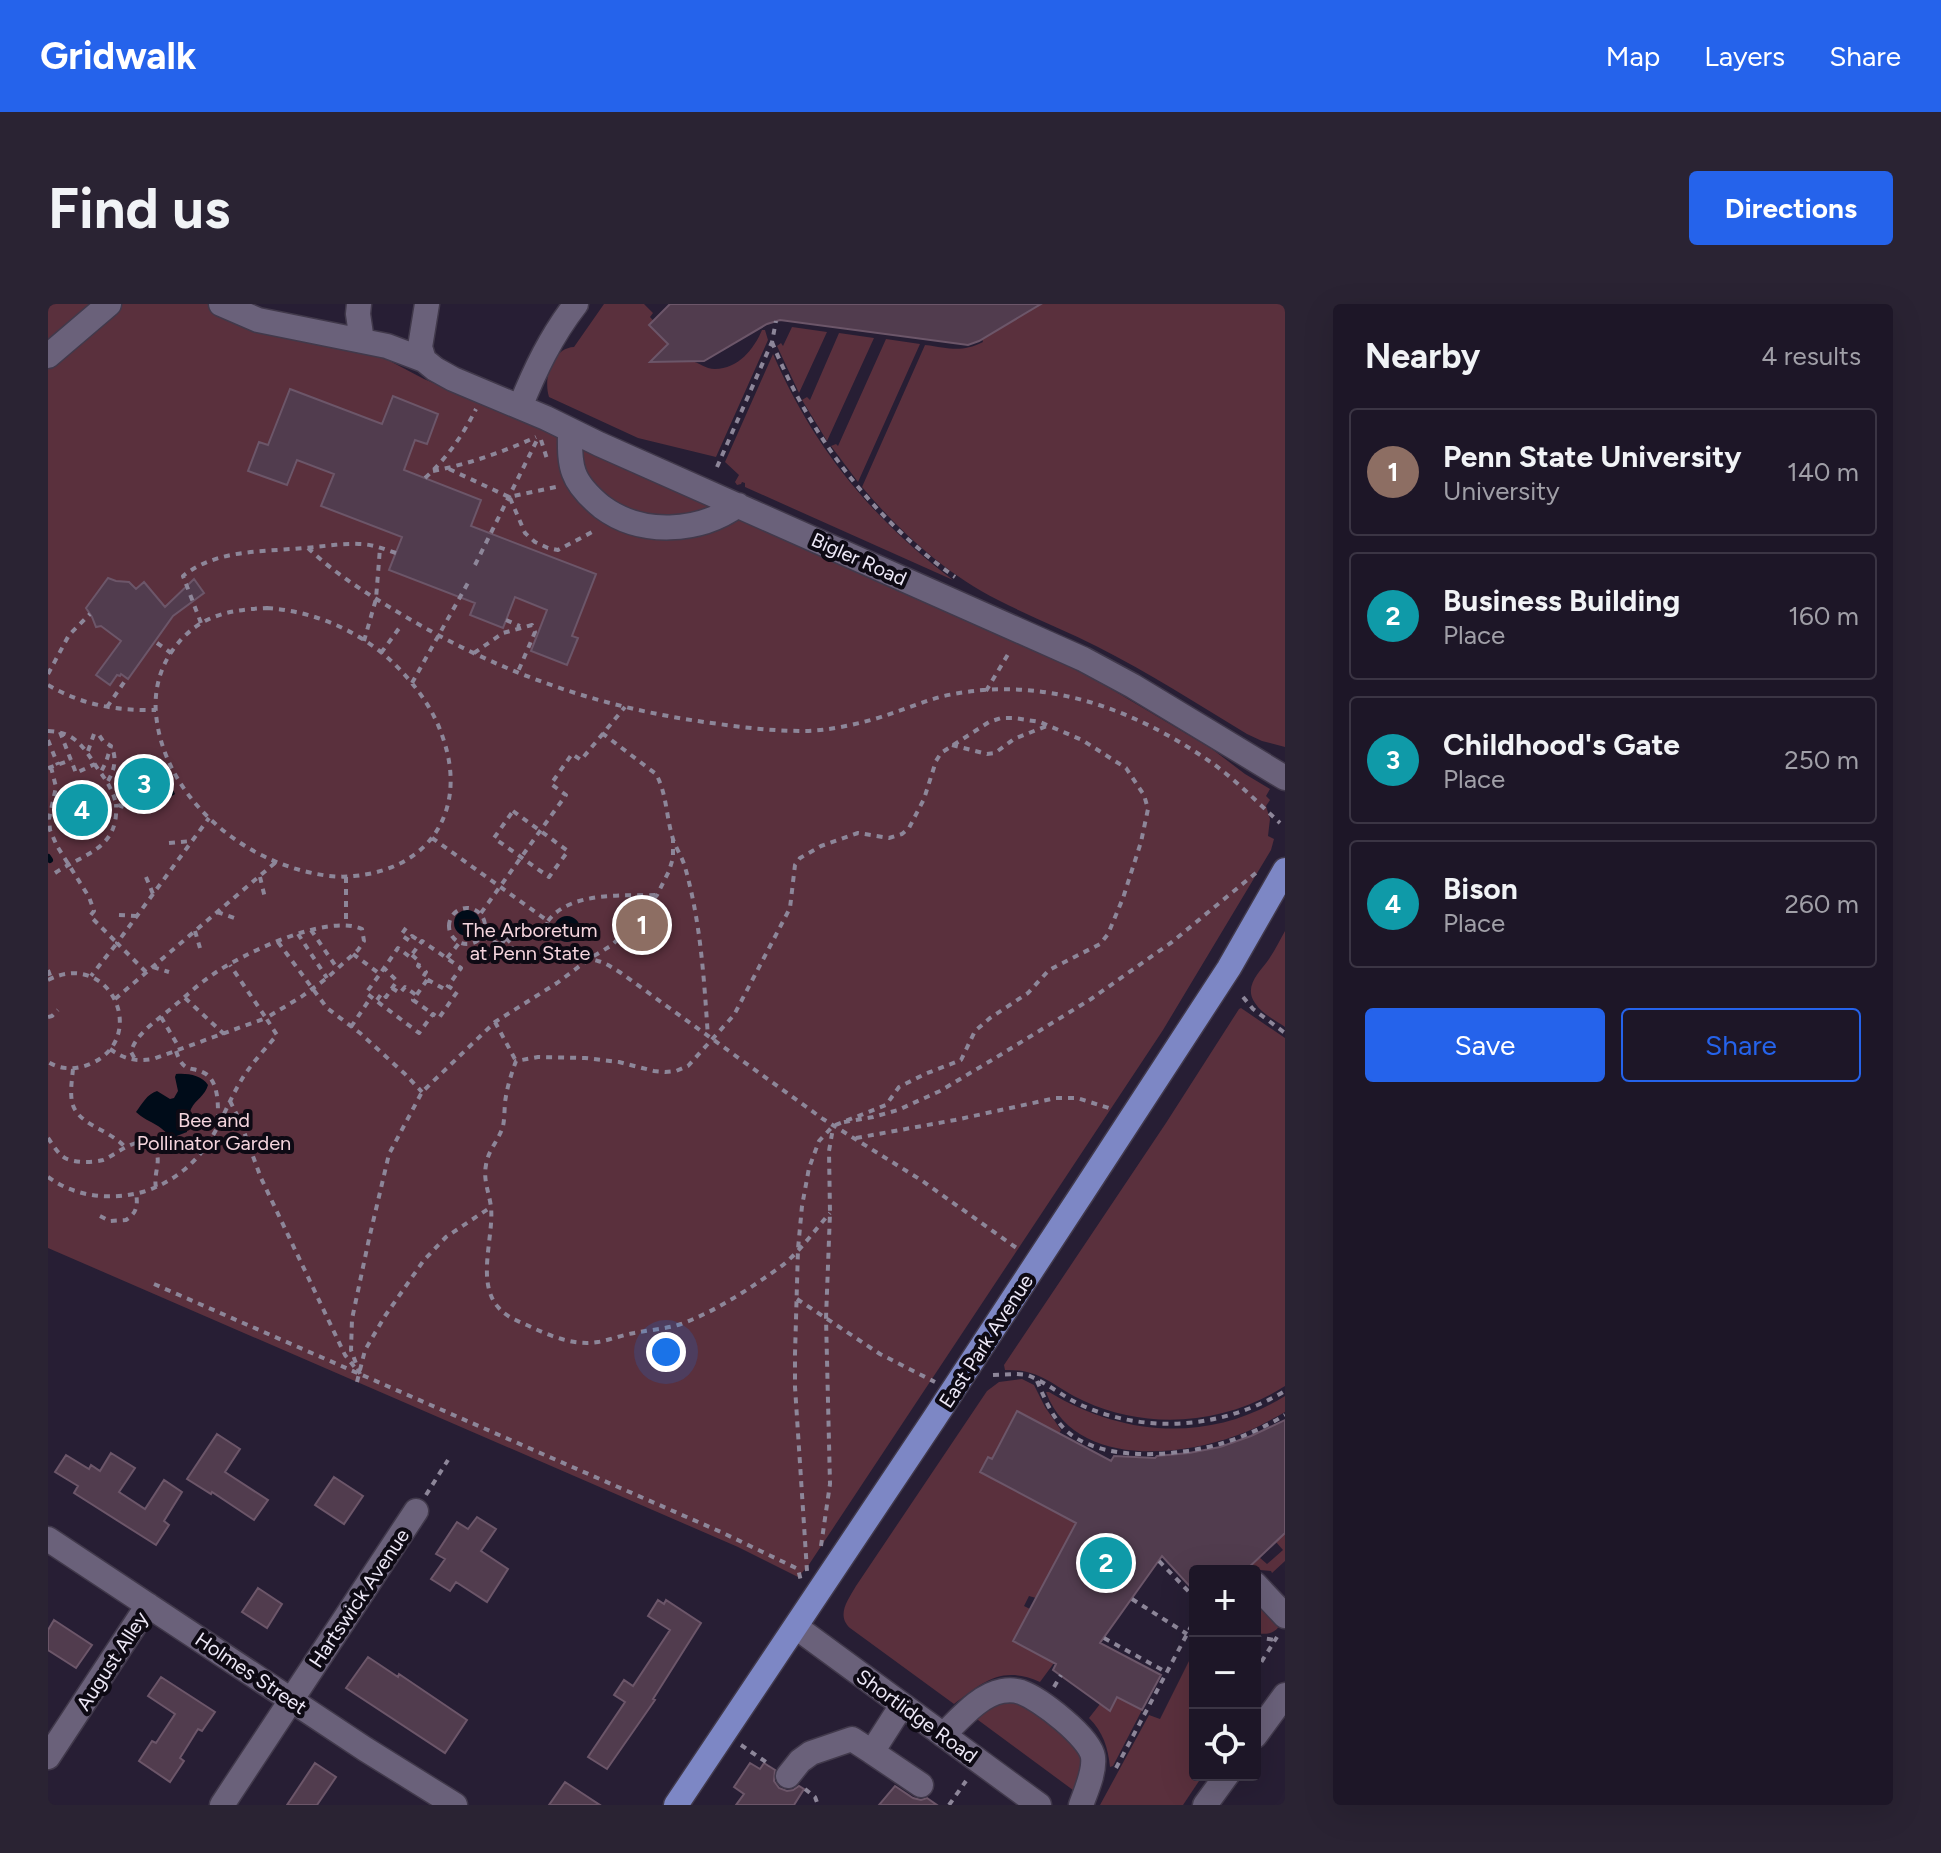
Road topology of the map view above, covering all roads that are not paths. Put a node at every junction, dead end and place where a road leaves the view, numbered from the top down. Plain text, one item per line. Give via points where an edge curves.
1 (109, 304) edge
2 (221, 304) edge
3 (359, 304) edge
4 (427, 304) edge
5 (576, 304) edge
6 (362, 341) junction
7 (48, 356) edge
8 (424, 360) junction
9 (520, 407) junction
10 (570, 430) junction
11 (738, 505) junction
12 (1285, 778) edge
13 (1276, 867) edge
14 (416, 1511) road end
15 (48, 1539) edge
16 (1261, 1593) edge
17 (148, 1605) junction
18 (1282, 1625) edge
19 (796, 1627) junction
20 (1285, 1695) edge
21 (291, 1699) junction
22 (902, 1705) junction
23 (1261, 1728) edge
24 (943, 1735) junction
25 (872, 1752) junction
26 (48, 1757) edge
27 (787, 1777) road end
28 (1223, 1781) edge
29 (921, 1785) dead end
30 (441, 1801) edge
31 (222, 1805) edge
32 (676, 1805) edge
33 (1039, 1805) edge
34 (1081, 1805) edge
35 (1205, 1805) edge

1 - 7 street
2 - 6 street, Bigler Road via 258,320
3 - 6 street
4 - 8 street via 420,347
5 - 9 street via 545,350
6 - 8 street, Bigler Road
8 - 9 street, Bigler Road via 453,379
9 - 10 street, Bigler Road
10 - 11 street, Bigler Road
10 - 11 street via 570,453 580,484 593,500 631,523 667,528 693,524
11 - 12 street, Bigler Road via 1083,659
13 - 19 main road, East Park Avenue via 1229,968
14 - 21 street, Hartswick Avenue
15 - 17 street, Holmes Street
16 - 18 street
17 - 21 street, Holmes Street
17 - 26 street, August Alley
19 - 22 street, Shortlidge Road
19 - 32 main road, East Park Avenue
20 - 23 street
21 - 30 street, Holmes Street
21 - 31 street, Hartswick Avenue
22 - 24 street, Shortlidge Road
22 - 25 street
24 - 33 street, Shortlidge Road
24 - 34 street via 995,1693 1012,1690 1032,1698 1089,1746 1093,1768
25 - 27 street via 852,1739 811,1753
25 - 29 street
28 - 35 street

